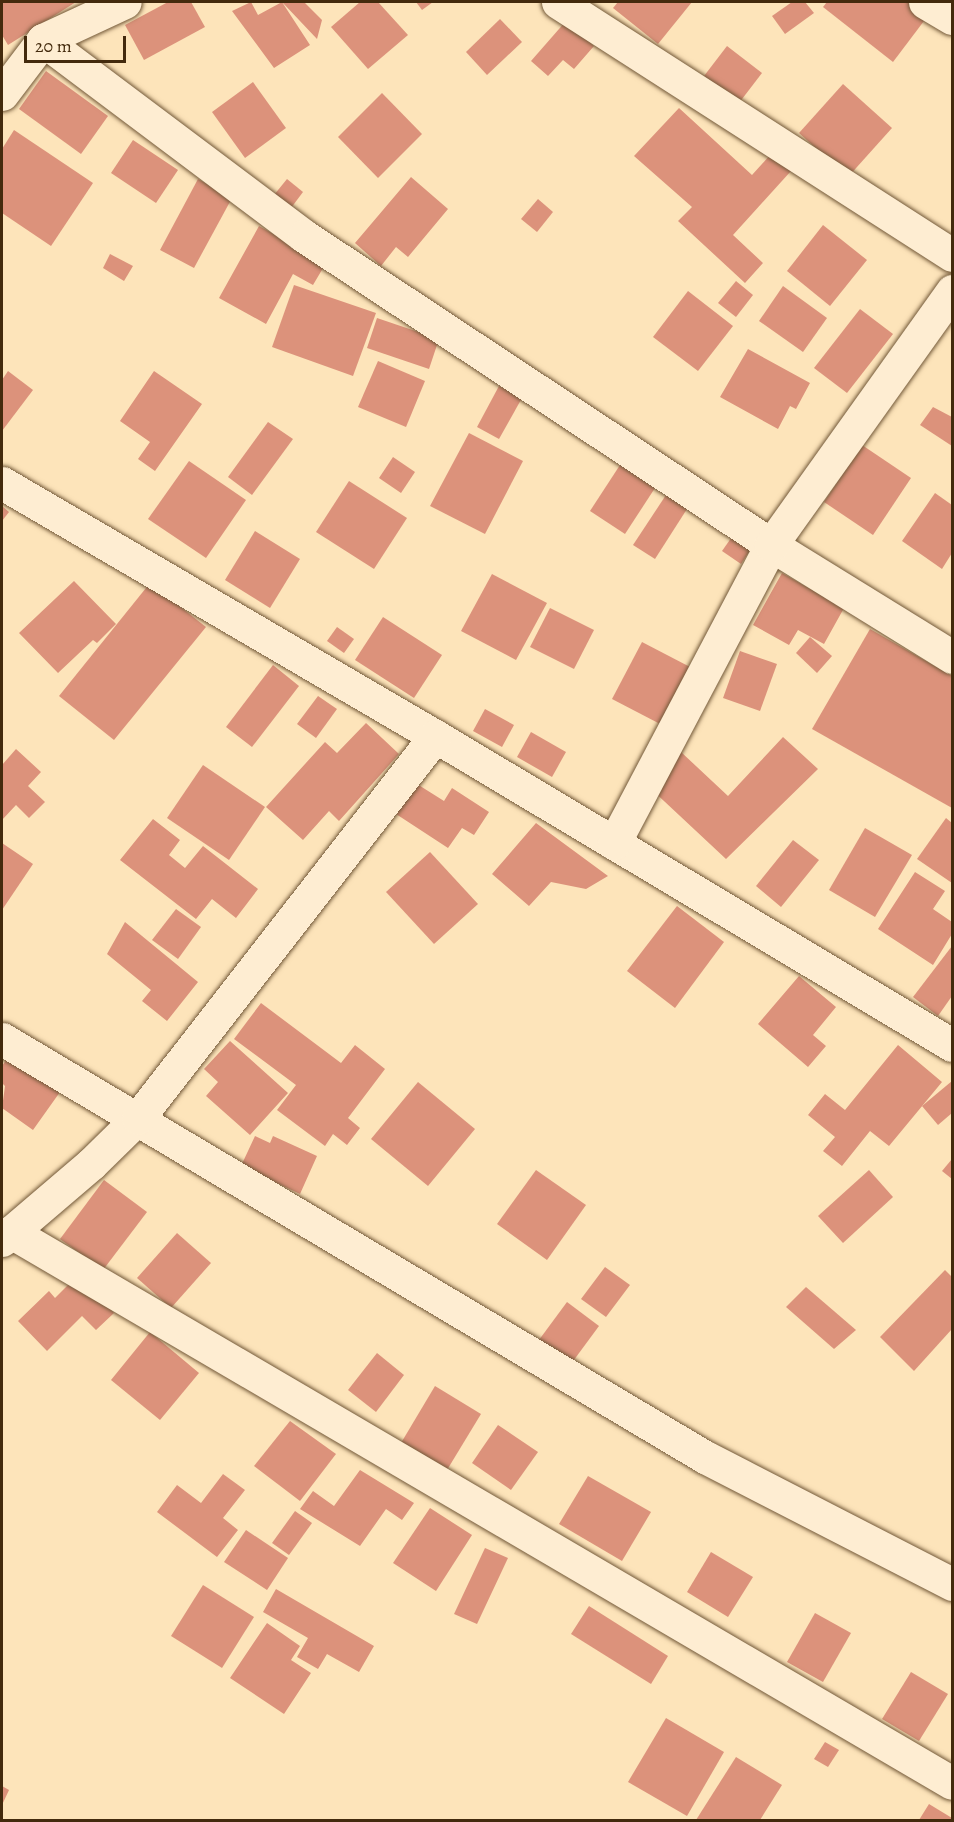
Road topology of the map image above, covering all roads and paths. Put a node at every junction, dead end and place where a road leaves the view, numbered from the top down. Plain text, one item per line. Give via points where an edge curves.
1 (125, 2) edge
2 (558, 2) edge
3 (926, 2) edge
4 (952, 18) edge
5 (43, 40) junction
6 (2, 94) edge
7 (952, 255) edge
8 (952, 291) edge
9 (2, 483) edge
10 (771, 545) junction
11 (952, 657) edge
12 (435, 736) junction
13 (614, 843) junction
14 (2, 1039) edge
15 (952, 1045) edge
16 (138, 1118) junction
17 (6, 1236) edge
18 (952, 1584) edge
19 (952, 1783) edge

1 - 5 street
2 - 7 street
3 - 4 street
5 - 6 street
5 - 10 street via 304,236
8 - 10 street
9 - 12 street
10 - 11 street
10 - 13 street
12 - 13 street
12 - 16 street
13 - 15 street
14 - 16 street
16 - 17 street
16 - 18 street via 705,1457
17 - 19 street

